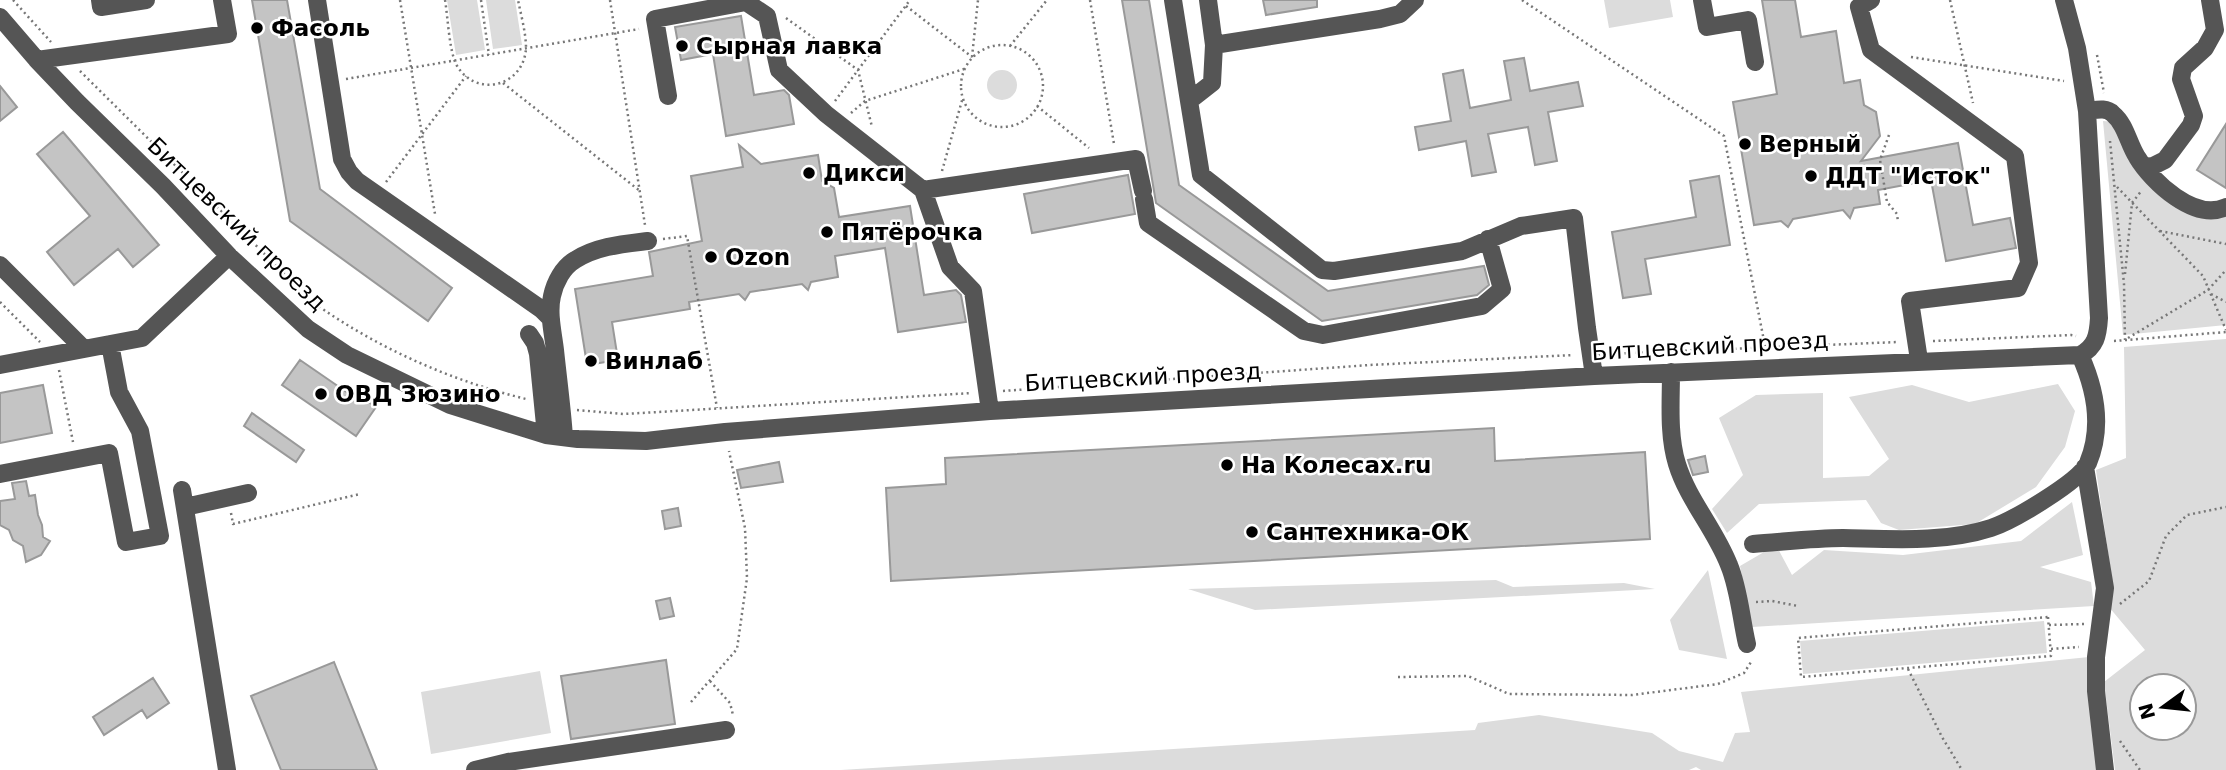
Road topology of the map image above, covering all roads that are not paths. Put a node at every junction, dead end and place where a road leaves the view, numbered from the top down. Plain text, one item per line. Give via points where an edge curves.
1 (100, 0) edge
2 (146, 0) edge
3 (222, 0) edge
4 (317, 0) edge
5 (1172, 0) edge
6 (1208, 0) edge
7 (1415, 0) edge
8 (1702, 0) edge
9 (2064, 0) edge
10 (2210, 0) edge
11 (1861, 2) edge
12 (0, 17) edge
13 (1214, 45) junction
14 (37, 60) junction
15 (1755, 62) dead end
16 (668, 96) dead end
17 (1189, 101) junction
18 (2087, 111) junction
19 (2146, 167) junction
20 (931, 188) junction
21 (2226, 207) edge
22 (1488, 239) junction
23 (648, 241) road end
24 (229, 256) junction
25 (0, 265) edge
26 (551, 318) junction
27 (529, 334) dead end
28 (110, 344) junction
29 (84, 349) junction
30 (2080, 355) junction
31 (1919, 360) junction
32 (0, 365) edge
33 (1671, 372) junction
34 (1594, 376) junction
35 (990, 411) junction
36 (555, 436) junction
37 (2085, 467) junction
38 (0, 474) edge
39 (248, 493) dead end
40 (1753, 544) dead end
41 (1747, 644) dead end
42 (726, 730) road end
43 (227, 770) edge
44 (475, 770) edge
45 (2105, 770) edge

1 - 2 street via 101,7
3 - 14 street via 228,34
4 - 26 street via 342,159 357,181
5 - 17 street
6 - 13 street
7 - 13 street via 1400,14 1380,19
8 - 15 street via 1707,27 1748,20
9 - 18 street
10 - 19 street via 2215,30 2183,68 2181,79 2194,116 2191,125 2165,160
11 - 31 street via 1871,50 2015,156 2029,263 2018,288 1910,301
12 - 14 street, Битцевский проезд
13 - 17 street via 1212,83
14 - 24 street, Битцевский проезд
16 - 20 street via 655,19 747,2 767,16 779,70 832,119
17 - 22 street via 1201,175 1322,270 1462,251
18 - 19 street via 2107,109 2120,121
18 - 30 street via 2099,318 2095,342
19 - 21 street via 2188,205 2206,212
20 - 22 street via 1136,159 1149,223 1304,331 1323,335 1482,306 1502,289
20 - 35 street via 950,267 973,291
22 - 34 street via 1521,226 1574,218
23 - 26 street via 608,246 574,260 556,283
24 - 28 street via 142,338
24 - 36 street, Битцевский проезд via 308,329 347,355 450,405
25 - 29 street
26 - 36 street via 562,408
27 - 36 street via 538,354 543,403
28 - 29 street
28 - 38 street via 119,392 140,430 160,536 126,542 109,453
29 - 32 street
30 - 31 street, Битцевский проезд
30 - 37 street via 2095,402 2095,436
31 - 33 street, Битцевский проезд
33 - 34 street, Битцевский проезд
33 - 41 street via 1677,463 1730,567
34 - 35 street, Битцевский проезд
35 - 36 street, Битцевский проезд via 646,441
37 - 40 street via 2045,500 1992,528 1948,536
37 - 45 street via 2105,588 2096,691
39 - 43 street via 184,498
42 - 44 street

